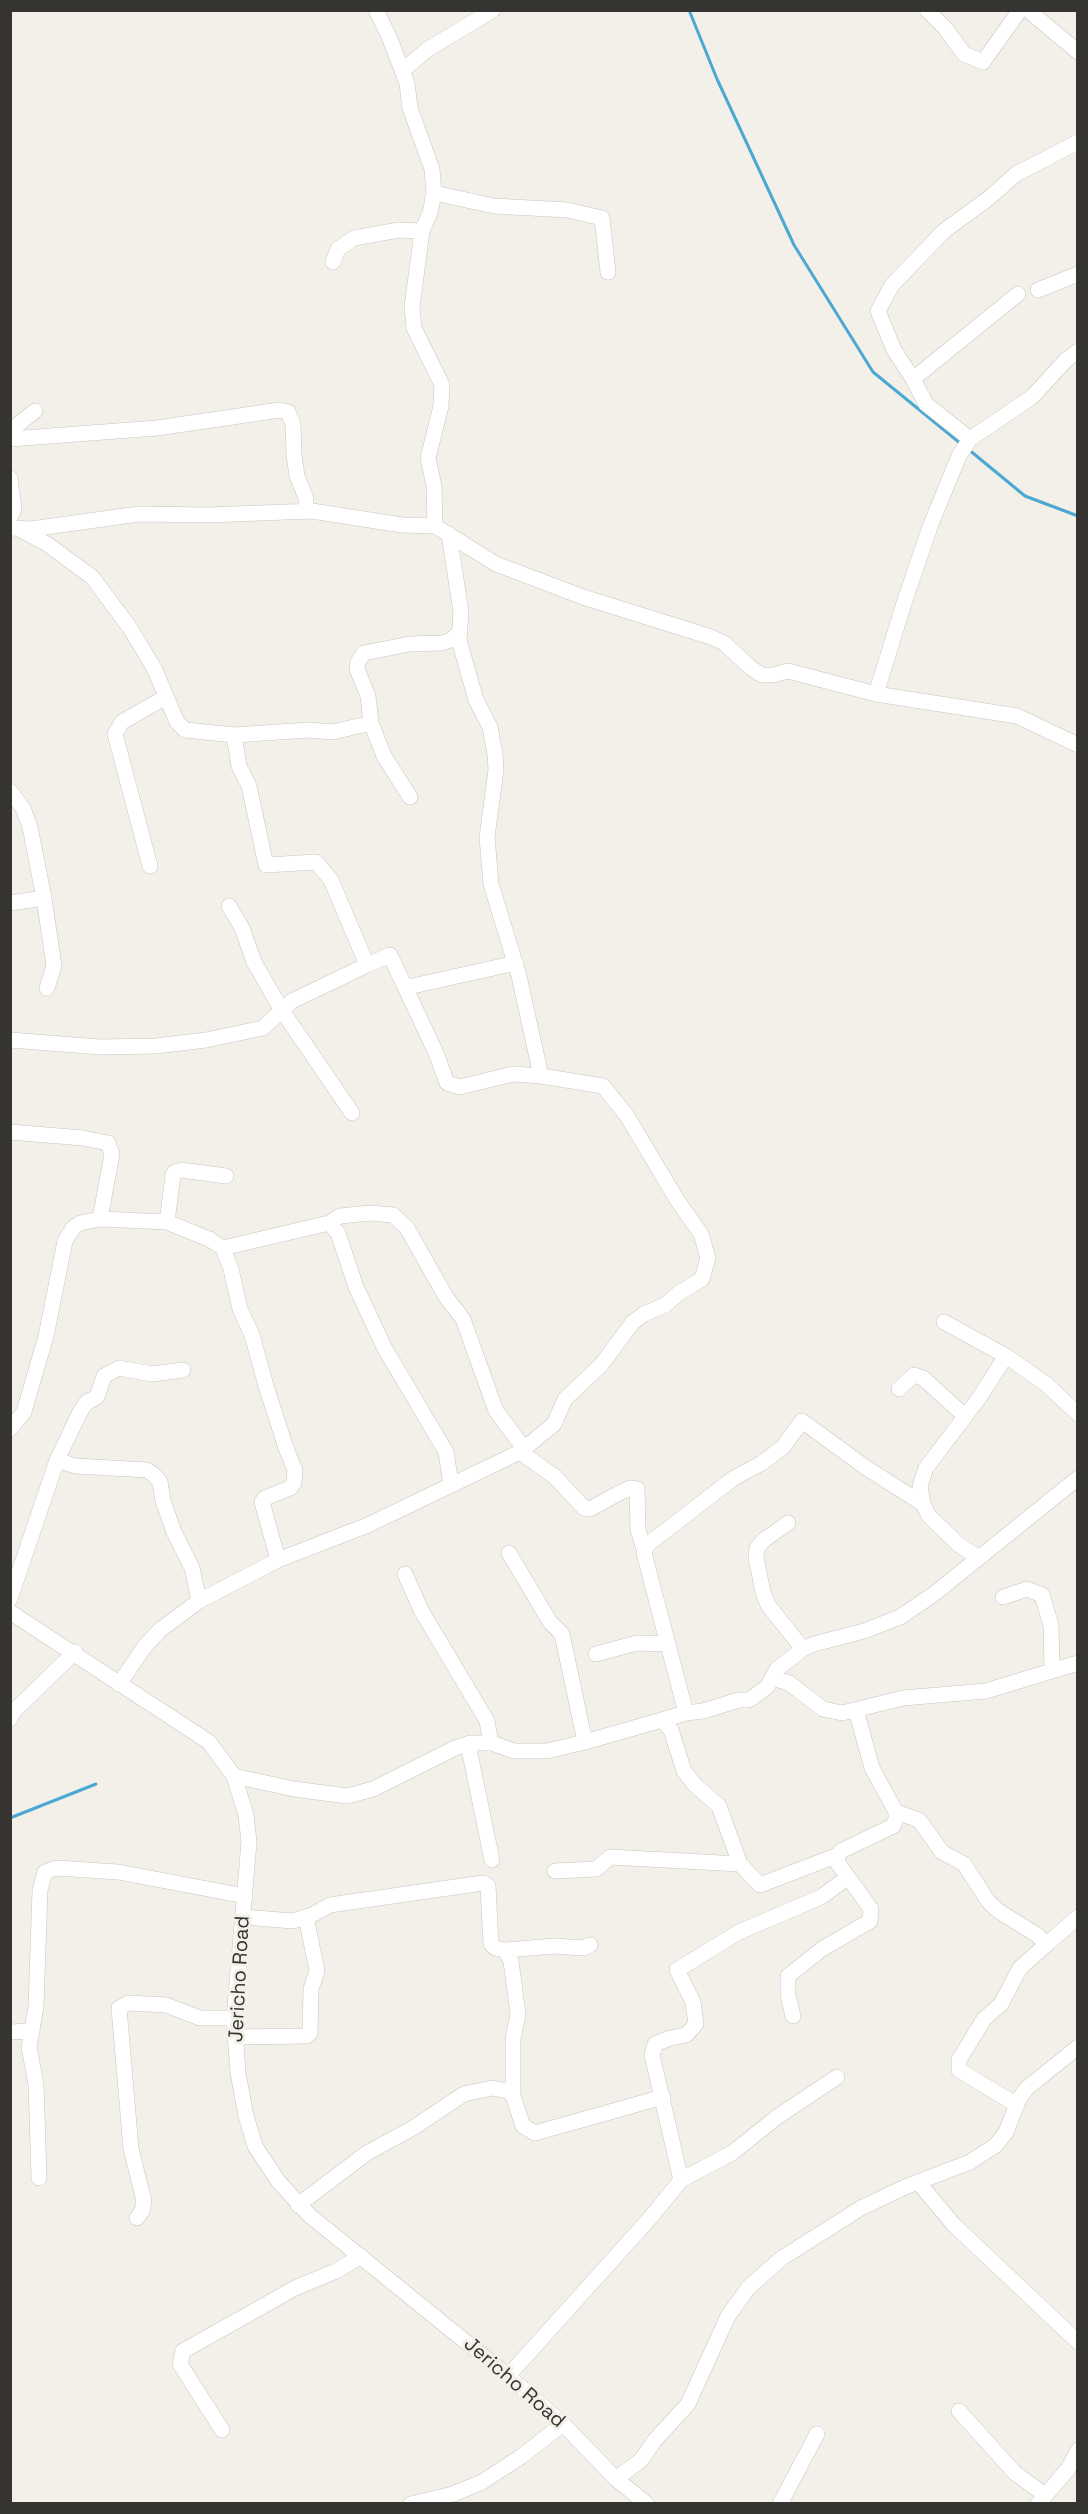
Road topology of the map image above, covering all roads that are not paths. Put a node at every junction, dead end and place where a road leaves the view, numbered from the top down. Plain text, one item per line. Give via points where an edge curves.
1 (376, 10) edge
2 (492, 10) edge
3 (927, 10) edge
4 (1020, 10) edge
5 (1028, 10) edge
6 (1077, 52) edge
7 (402, 71) junction
8 (1077, 142) edge
9 (434, 194) junction
10 (422, 231) junction
11 (333, 262) dead end
12 (608, 272) dead end
13 (1077, 274) edge
14 (1038, 290) dead end
15 (1018, 294) dead end
16 (1077, 351) edge
17 (914, 379) junction
18 (35, 411) dead end
19 (10, 432) edge
20 (10, 439) edge
21 (970, 439) junction
22 (10, 478) edge
23 (306, 511) junction
24 (13, 525) edge
25 (435, 526) junction
26 (449, 534) junction
27 (460, 632) junction
28 (876, 694) junction
29 (166, 697) junction
30 (371, 723) junction
31 (234, 735) junction
32 (1077, 746) edge
33 (10, 791) edge
34 (410, 797) dead end
35 (150, 866) dead end
36 (44, 898) junction
37 (10, 903) edge
38 (229, 906) dead end
39 (516, 963) junction
40 (367, 965) junction
41 (405, 987) junction
42 (47, 988) dead end
43 (280, 1009) junction
44 (10, 1040) edge
45 (541, 1076) junction
46 (352, 1113) dead end
47 (10, 1132) edge
48 (226, 1176) dead end
49 (100, 1219) junction
50 (167, 1222) junction
51 (329, 1222) junction
52 (223, 1248) junction
53 (944, 1322) dead end
54 (1006, 1356) junction
55 (183, 1370) dead end
56 (899, 1389) dead end
57 (1077, 1414) edge
58 (965, 1416) junction
59 (10, 1429) edge
60 (522, 1450) junction
61 (57, 1460) junction
62 (1077, 1479) edge
63 (451, 1484) junction
64 (923, 1504) junction
65 (788, 1523) dead end
66 (645, 1549) junction
67 (509, 1553) dead end
68 (977, 1557) junction
69 (278, 1560) junction
70 (405, 1574) dead end
71 (1003, 1597) dead end
72 (10, 1599) edge
73 (199, 1601) junction
74 (10, 1612) edge
75 (667, 1644) junction
76 (803, 1649) junction
77 (75, 1652) junction
78 (596, 1654) dead end
79 (1077, 1663) edge
80 (1052, 1669) junction
81 (773, 1678) junction
82 (119, 1684) junction
83 (856, 1710) junction
84 (686, 1713) junction
85 (10, 1719) edge
86 (662, 1720) junction
87 (585, 1742) junction
88 (486, 1743) junction
89 (468, 1744) junction
90 (234, 1776) junction
91 (896, 1812) junction
92 (838, 1856) junction
93 (492, 1860) dead end
94 (740, 1864) junction
95 (555, 1871) dead end
96 (847, 1878) junction
97 (245, 1896) junction
98 (244, 1917) junction
99 (306, 1917) junction
100 (1077, 1917) edge
101 (1047, 1944) junction
102 (590, 1945) dead end
103 (505, 1950) junction
104 (793, 2016) dead end
105 (234, 2018) junction
106 (32, 2031) junction
107 (10, 2032) edge
108 (234, 2037) junction
109 (1077, 2047) edge
110 (837, 2077) dead end
111 (513, 2096) junction
112 (663, 2097) junction
113 (1017, 2105) junction
114 (39, 2178) dead end
115 (681, 2180) junction
116 (918, 2182) junction
117 (298, 2205) junction
118 (137, 2218) dead end
119 (361, 2256) junction
120 (1077, 2342) edge
121 (508, 2376) junction
122 (959, 2411) dead end
123 (563, 2424) junction
124 (222, 2430) dead end
125 (817, 2434) dead end
126 (1077, 2450) edge
127 (616, 2479) junction
128 (1042, 2499) edge
129 (411, 2504) edge
130 (647, 2504) edge
131 (780, 2504) edge

1 - 7 street
2 - 7 street via 428,49
3 - 4 street via 964,54 983,62
5 - 6 street
7 - 9 street via 410,108 432,169
8 - 17 street via 1016,174 944,231 892,285 878,311 894,350
9 - 10 street
9 - 12 street via 494,206 547,208 602,218
10 - 11 street via 399,230 354,238 338,249
10 - 25 street via 412,307 414,328 441,385 441,406 428,458 434,486
13 - 14 street
15 - 17 street
16 - 21 street via 1032,397
17 - 21 street via 926,404
18 - 19 street
20 - 23 street via 157,428 280,410 288,412 293,424 297,476 306,498
21 - 28 street via 959,456 912,579
22 - 24 street
23 - 24 street via 139,514 31,529
23 - 25 street
24 - 29 street via 92,577 130,628
25 - 26 street
26 - 27 street via 459,584
26 - 28 street via 496,564 583,597 711,637 762,675 788,671
27 - 30 street via 442,643 410,644 359,657 357,669 368,696
27 - 39 street via 465,664 476,700 490,727 495,754 487,837 491,884
28 - 32 street via 1017,716
29 - 31 street via 185,730
29 - 35 street via 122,722 115,734
30 - 31 street via 333,732
30 - 34 street via 384,756
31 - 40 street via 266,865 316,862 331,880
33 - 36 street via 23,808 30,827
36 - 37 street
36 - 42 street via 54,966
38 - 43 street
39 - 41 street
39 - 45 street
40 - 41 street via 390,955
40 - 43 street
41 - 45 street via 447,1083 460,1087 513,1074
43 - 44 street via 263,1028 156,1046 100,1047
43 - 46 street
45 - 60 street via 603,1086 627,1116 701,1234 708,1258 702,1279 633,1322 601,1365 565,1399 554,1424
47 - 49 street via 108,1143 112,1154
48 - 50 street via 175,1172
49 - 50 street
49 - 59 street via 80,1223 68,1235 46,1336 24,1412
50 - 52 street
51 - 52 street
51 - 60 street via 340,1215 370,1213 393,1215 407,1228 463,1319 496,1411
51 - 63 street via 338,1233 356,1287 384,1347 446,1452
52 - 69 street via 296,1470 290,1488 262,1503
53 - 54 street
54 - 57 street via 1046,1384
54 - 58 street
55 - 61 street via 152,1374 119,1368 104,1376 97,1397 87,1402 80,1413
56 - 58 street via 914,1375 923,1378
58 - 64 street via 926,1468 920,1486
60 - 63 street
60 - 66 street via 584,1508 590,1509 630,1488 637,1489 638,1530
61 - 72 street
61 - 73 street via 75,1466 147,1470 154,1475 160,1482 174,1532 192,1568
62 - 68 street
63 - 69 street via 368,1525
64 - 66 street via 802,1421 783,1447 734,1478
64 - 68 street via 929,1516
65 - 76 street via 764,1540 757,1548 756,1558 768,1605
66 - 75 street
67 - 87 street via 550,1622 562,1634
68 - 76 street via 900,1617
69 - 73 street
70 - 88 street via 422,1612 487,1721 491,1730
71 - 80 street via 1027,1589 1042,1595 1051,1625
73 - 82 street via 160,1630
74 - 77 street, Jericho Road
75 - 78 street via 637,1643
75 - 84 street
76 - 81 street via 777,1669
77 - 82 street, Jericho Road
77 - 85 street
79 - 80 street
80 - 83 street via 986,1691 903,1698
81 - 83 street via 789,1683 823,1709 842,1713
81 - 84 street via 768,1687 749,1700
82 - 90 street, Jericho Road via 209,1742
83 - 91 street via 872,1768
84 - 86 street
86 - 87 street
86 - 94 street via 671,1730 684,1771 719,1806
87 - 88 street via 525,1752
88 - 89 street
89 - 90 street via 347,1796 294,1790
89 - 93 street
90 - 97 street, Jericho Road via 246,1815 249,1842
91 - 92 street via 893,1826
91 - 101 street via 919,1820 942,1852 964,1864 997,1910
92 - 94 street via 760,1885
92 - 96 street via 837,1862
94 - 95 street via 610,1857 596,1869
96 - 104 street via 871,1908 870,1922 822,1949 788,1976
96 - 112 street via 821,1897 739,1932 677,1970 693,2002 696,2024 686,2035 661,2041 653,2048
97 - 98 street, Jericho Road
97 - 106 street via 118,1872 56,1868 45,1872 40,1890
98 - 99 street via 293,1921
98 - 105 street, Jericho Road
99 - 103 street via 330,1905 483,1883 489,1892 491,1944
99 - 108 street via 317,1971 311,1989 310,2033
100 - 101 street
101 - 113 street via 1020,1968 1001,2004 984,2019 959,2060 958,2070
102 - 103 street
103 - 111 street via 511,1961 518,2014 513,2039
105 - 108 street, Jericho Road
105 - 118 street via 200,2018 166,2005 128,2003 119,2008 131,2149 144,2201
106 - 107 street
106 - 114 street via 29,2046 36,2084
108 - 117 street, Jericho Road via 246,2116 255,2146
109 - 113 street via 1027,2088
110 - 115 street via 777,2116 732,2153
111 - 112 street via 523,2126 535,2133
111 - 117 street via 499,2088 464,2094 414,2128 367,2153
112 - 115 street
113 - 116 street via 996,2145 970,2162
115 - 121 street
116 - 120 street via 954,2225
116 - 127 street via 861,2208 782,2258 749,2287 728,2316 688,2404 641,2460
117 - 119 street, Jericho Road
119 - 121 street, Jericho Road
119 - 124 street via 183,2350 180,2364
121 - 123 street, Jericho Road
122 - 128 street
123 - 127 street, Jericho Road
123 - 129 street via 482,2482
125 - 131 street
126 - 128 street via 1068,2469
127 - 130 street, Jericho Road

